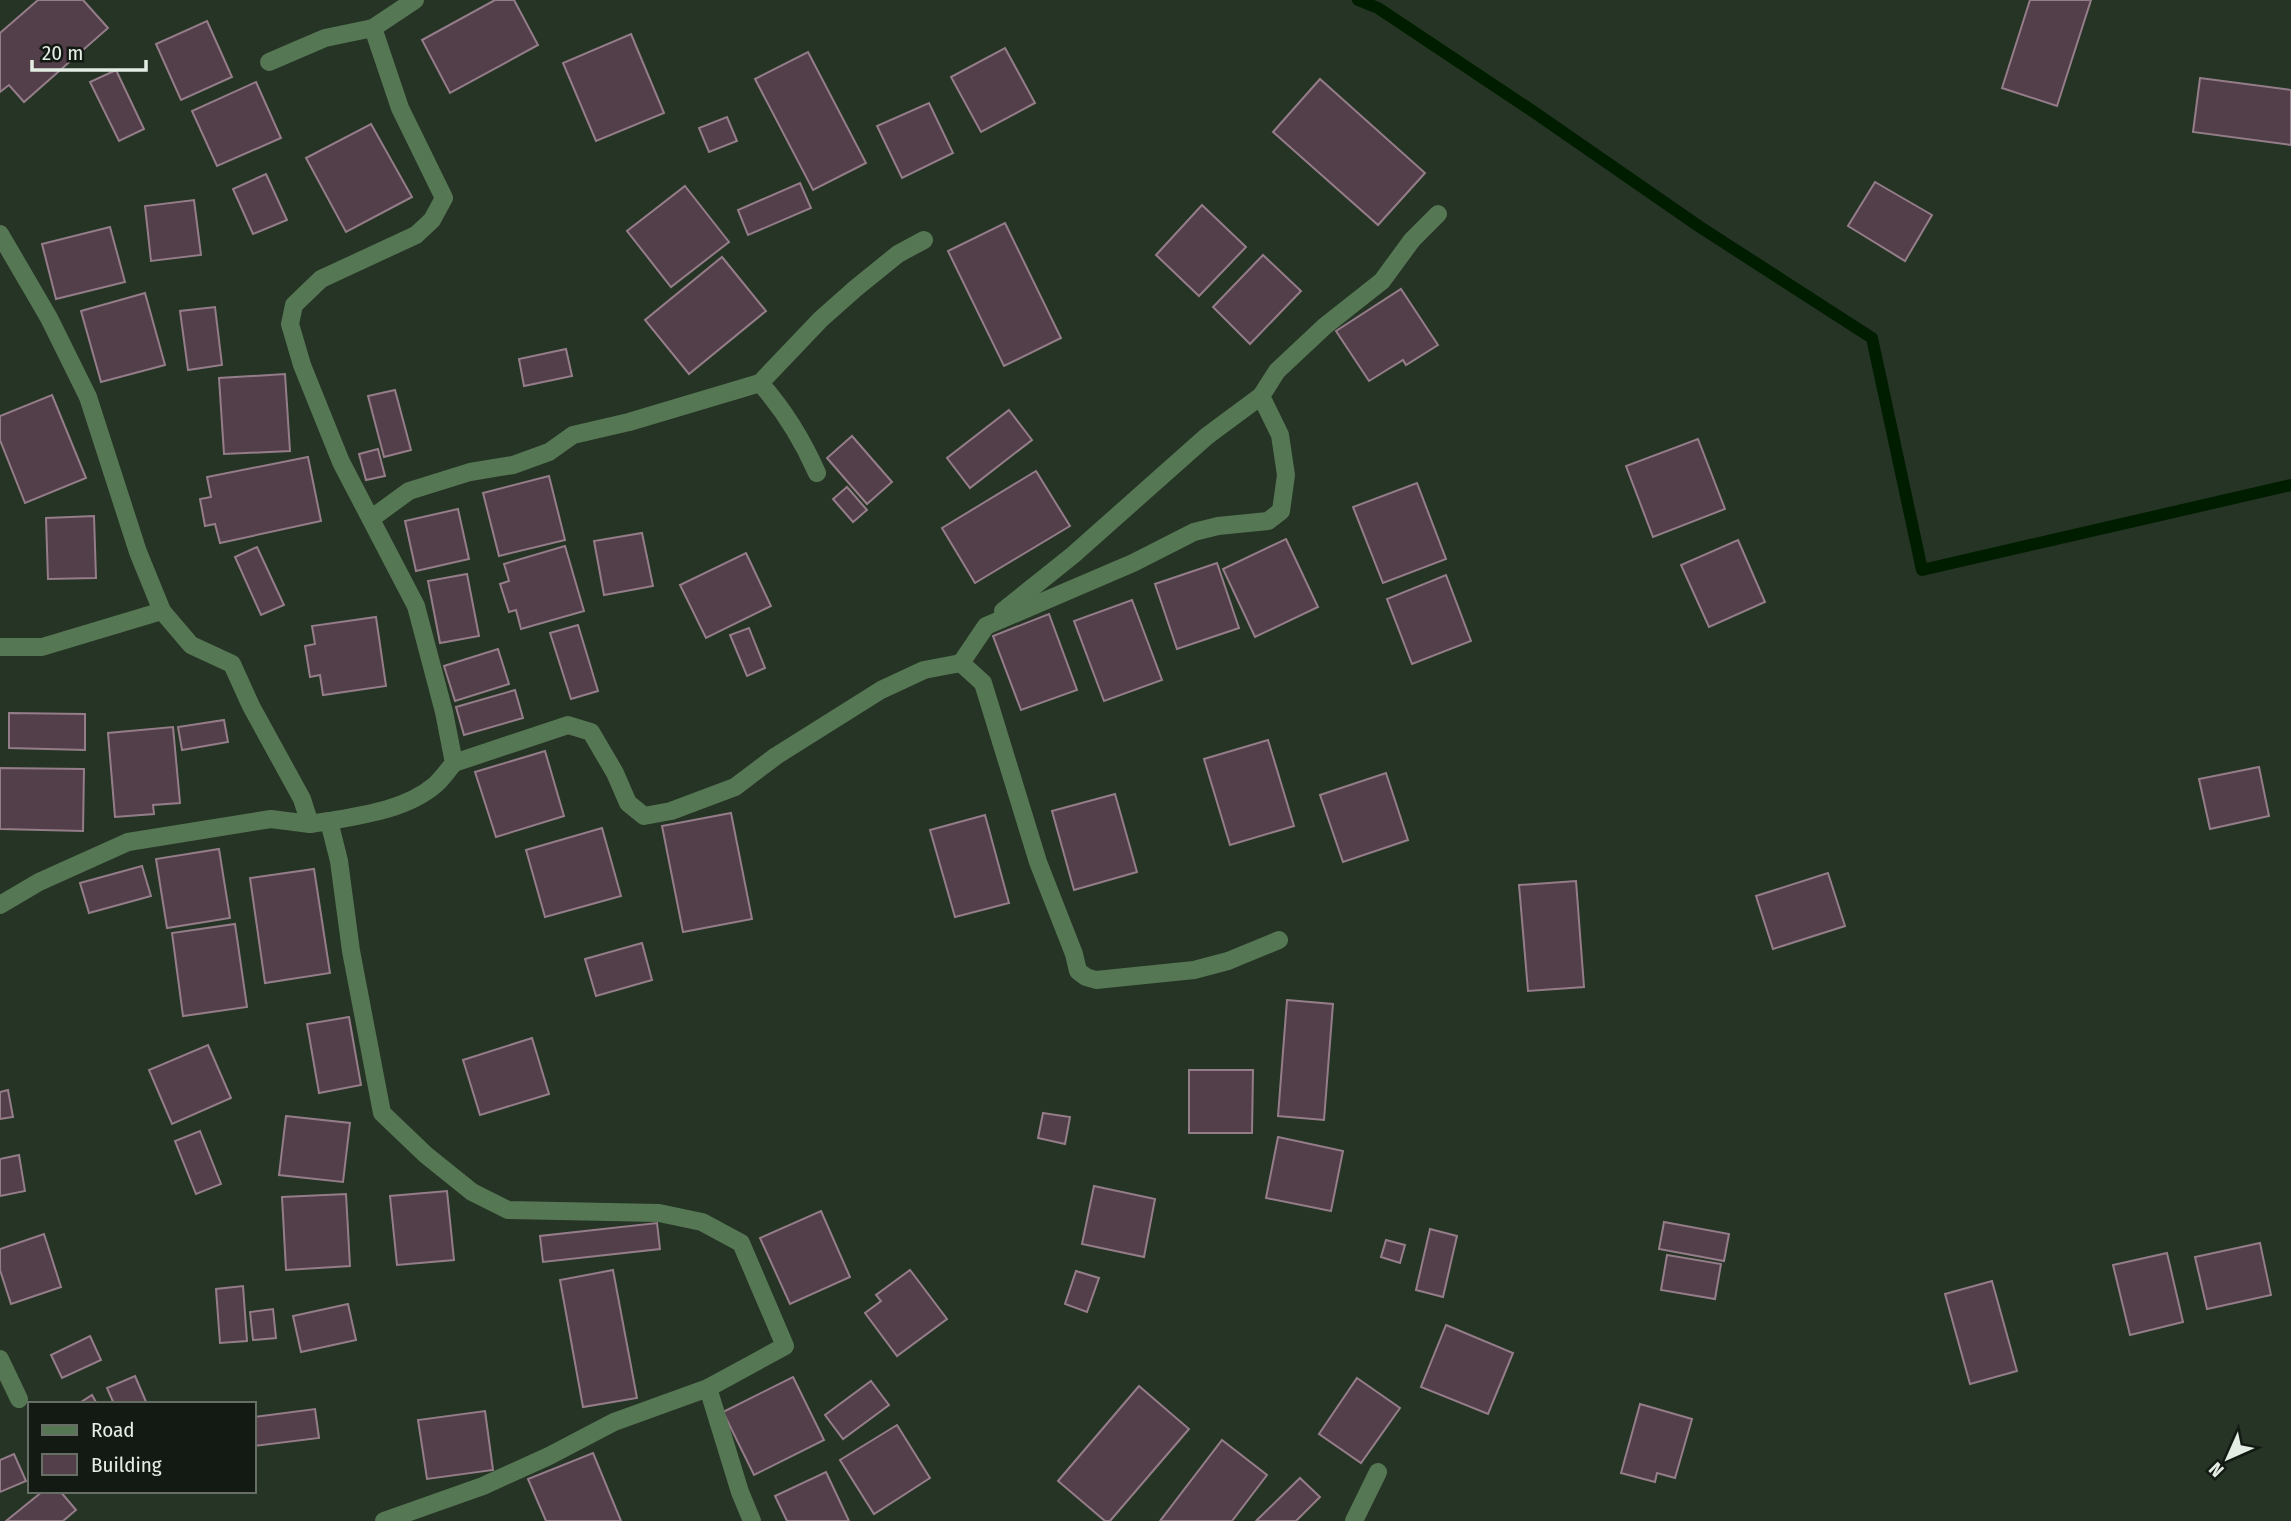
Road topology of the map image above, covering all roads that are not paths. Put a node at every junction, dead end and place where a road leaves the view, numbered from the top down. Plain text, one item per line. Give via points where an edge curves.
1 (415, 0) edge
2 (373, 28) junction
3 (269, 62) dead end
4 (1438, 214) dead end
5 (0, 234) edge
6 (924, 240) dead end
7 (760, 383) junction
8 (1261, 396) junction
9 (817, 472) dead end
10 (372, 518) junction
11 (162, 611) junction
12 (985, 626) junction
13 (0, 647) edge
14 (961, 663) junction
15 (454, 763) junction
16 (329, 821) junction
17 (310, 824) junction
18 (0, 905) edge
19 (1279, 940) dead end
20 (0, 1359) edge
21 (708, 1388) junction
22 (19, 1399) dead end
23 (1378, 1472) dead end
24 (384, 1521) edge
25 (752, 1521) edge
26 (1354, 1521) edge

1 - 2 street
2 - 3 street via 325,38
2 - 10 street via 400,108 444,198 416,236 321,279 294,305 290,324 341,462
4 - 8 street via 1382,281 1277,371
5 - 11 street via 88,397
6 - 7 street via 898,254 856,288
7 - 9 street via 782,408
7 - 10 street via 573,435 549,452 513,465 470,472 409,491
8 - 12 street via 1207,436
8 - 12 street via 1280,435 1286,475 1280,511 1268,521 1194,532
10 - 15 street via 416,606
11 - 13 street via 42,647
11 - 17 street via 191,645 232,664 302,799
12 - 14 street
14 - 15 street via 924,670 881,690 735,787 671,811 645,816 628,803 591,732 568,725
14 - 19 street via 983,683 1034,851 1078,971 1096,980 1195,970
15 - 16 street via 434,785 402,804
16 - 17 street
16 - 21 street via 382,1113 472,1192 508,1210 659,1213 702,1222 740,1243 785,1346
17 - 18 street via 271,819 128,842 38,882
20 - 22 street
21 - 24 street via 614,1422 483,1486
21 - 25 street
23 - 26 street

